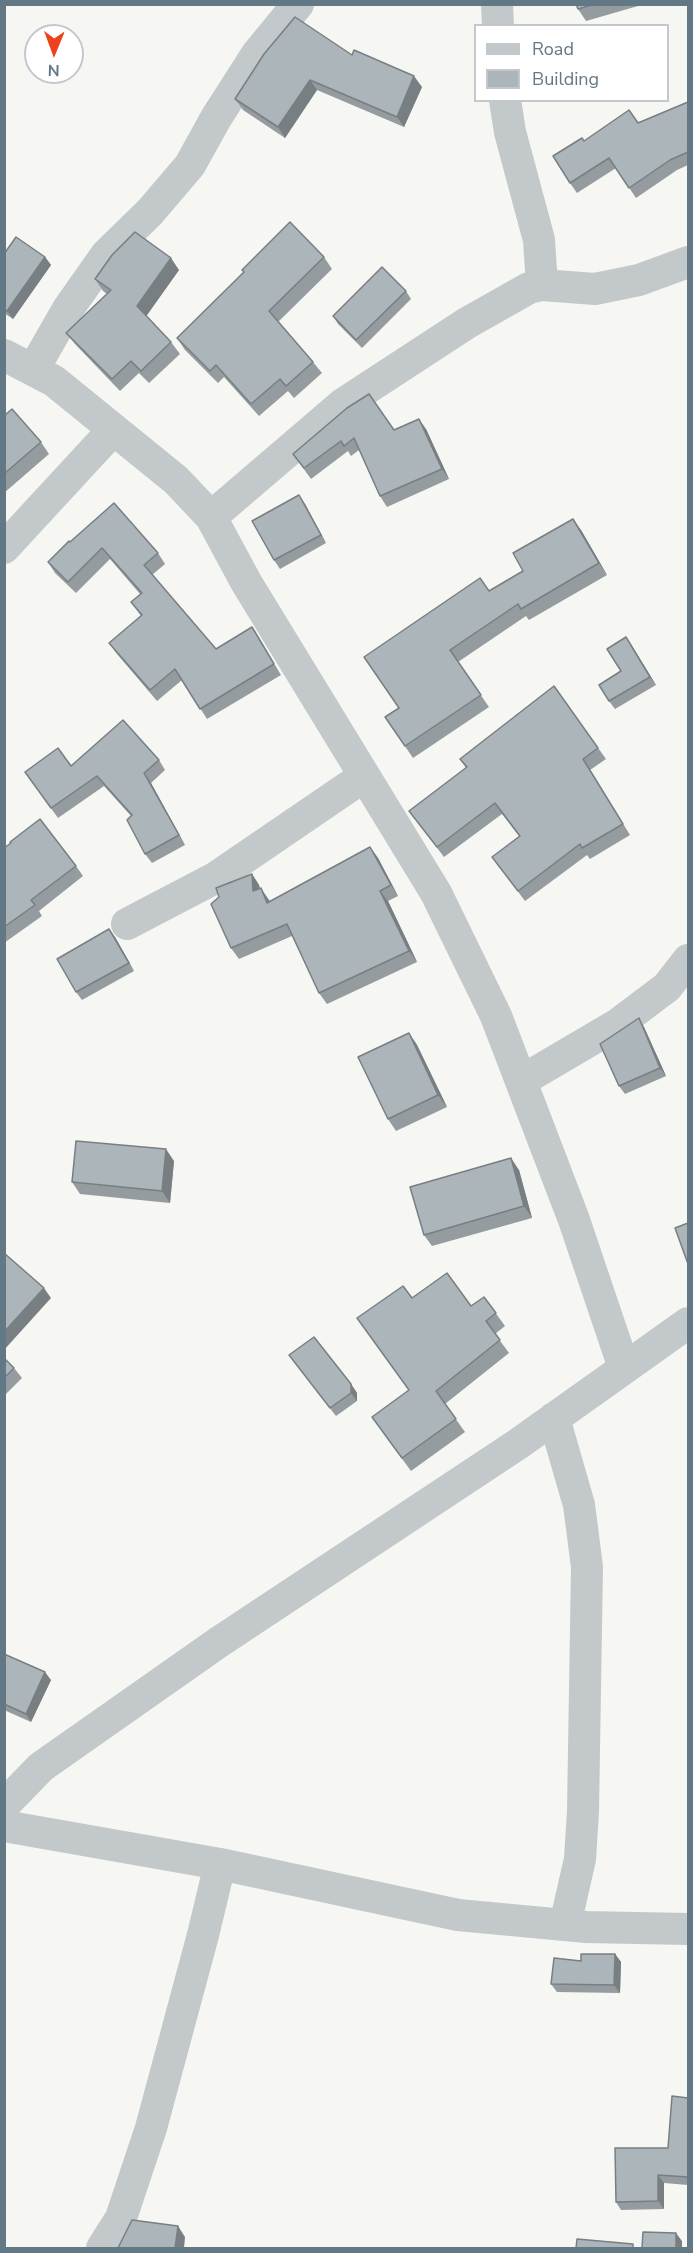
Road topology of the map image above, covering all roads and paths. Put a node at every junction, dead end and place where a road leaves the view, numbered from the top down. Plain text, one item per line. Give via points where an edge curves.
1 (298, 4) edge
2 (497, 4) edge
3 (498, 24) edge
4 (505, 102) edge
5 (688, 262) edge
6 (542, 285) junction
7 (4, 355) edge
8 (33, 370) junction
9 (113, 430) junction
10 (211, 517) junction
11 (4, 548) edge
12 (363, 777) junction
13 (127, 924) dead end
14 (688, 960) edge
15 (521, 1081) junction
16 (688, 1323) edge
17 (624, 1368) junction
18 (554, 1418) junction
19 (4, 1805) edge
20 (4, 1826) edge
21 (220, 1864) junction
22 (565, 1925) junction
23 (688, 1929) edge
24 (102, 2248) edge

1 - 8 street via 257,54 190,165 106,255 68,309
2 - 3 street
4 - 6 street via 539,240
5 - 6 street via 639,280 595,289
6 - 10 street via 529,288 467,323 343,404
7 - 8 street
8 - 9 street via 54,381
9 - 10 street via 176,480
9 - 11 street
10 - 12 street
12 - 13 street via 216,878
12 - 15 street via 435,892 496,1016
14 - 15 street via 667,987 618,1024
15 - 17 street
16 - 17 street
17 - 18 street
18 - 19 street via 200,1655 41,1767
18 - 22 street via 579,1505 587,1567 583,1811 580,1859
20 - 21 street
21 - 22 street via 458,1915
21 - 24 street via 151,2128 121,2218
22 - 23 street

